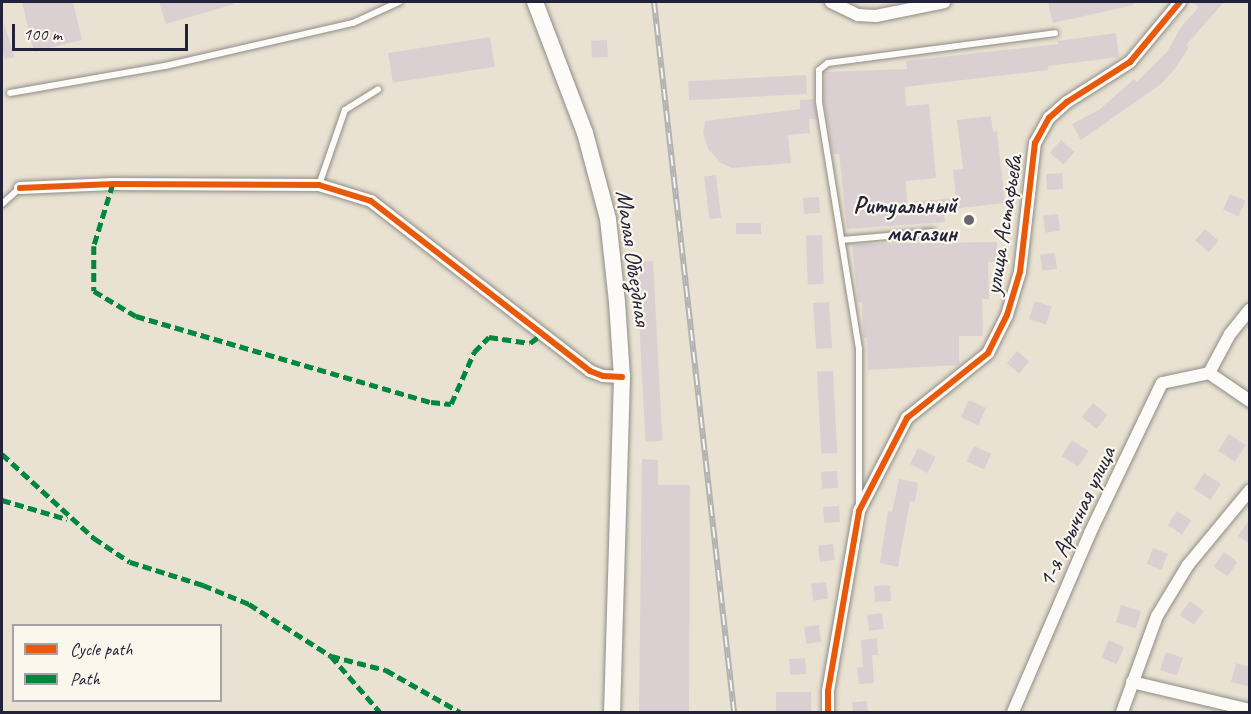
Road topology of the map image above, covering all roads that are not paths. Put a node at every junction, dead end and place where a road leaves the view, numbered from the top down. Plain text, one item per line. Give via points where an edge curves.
1 (399, 2) edge
2 (534, 2) edge
3 (831, 2) edge
4 (858, 2) edge
5 (945, 2) edge
6 (1180, 2) edge
7 (858, 15) junction
8 (1055, 33) dead end
9 (378, 89) dead end
10 (10, 93) dead end
11 (320, 185) junction
12 (20, 188) joint
13 (2, 204) edge
14 (933, 232) dead end
15 (842, 240) junction
16 (1250, 309) edge
17 (1209, 374) junction
18 (622, 377) junction
19 (1250, 401) edge
20 (1250, 490) edge
21 (859, 511) junction
22 (1132, 682) junction
23 (1250, 710) edge
24 (612, 712) edge
25 (828, 712) edge
26 (1012, 712) edge
27 (1122, 712) edge

1 - 10 lane via 353,23 165,66
2 - 18 main road, Малая Объездная via 585,133 608,219
3 - 7 street
4 - 7 street
5 - 7 street via 876,16
6 - 21 street, улица Астафьева via 1130,62 1049,118 1035,143 1020,272 1007,315 988,353 907,418
8 - 15 lane via 822,66 818,75 819,101
9 - 11 lane via 345,110
11 - 12 street via 113,184
11 - 18 street via 371,201 590,371
12 - 13 lane
14 - 15 lane
15 - 21 lane via 859,349
16 - 17 street via 1230,334
17 - 19 street
17 - 26 street, 1-я Арычная улица via 1162,382 1090,533
18 - 24 main road, Малая Объездная
20 - 22 street via 1183,574 1157,616
21 - 25 street, улица Астафьева via 828,691
22 - 23 street
22 - 27 street

